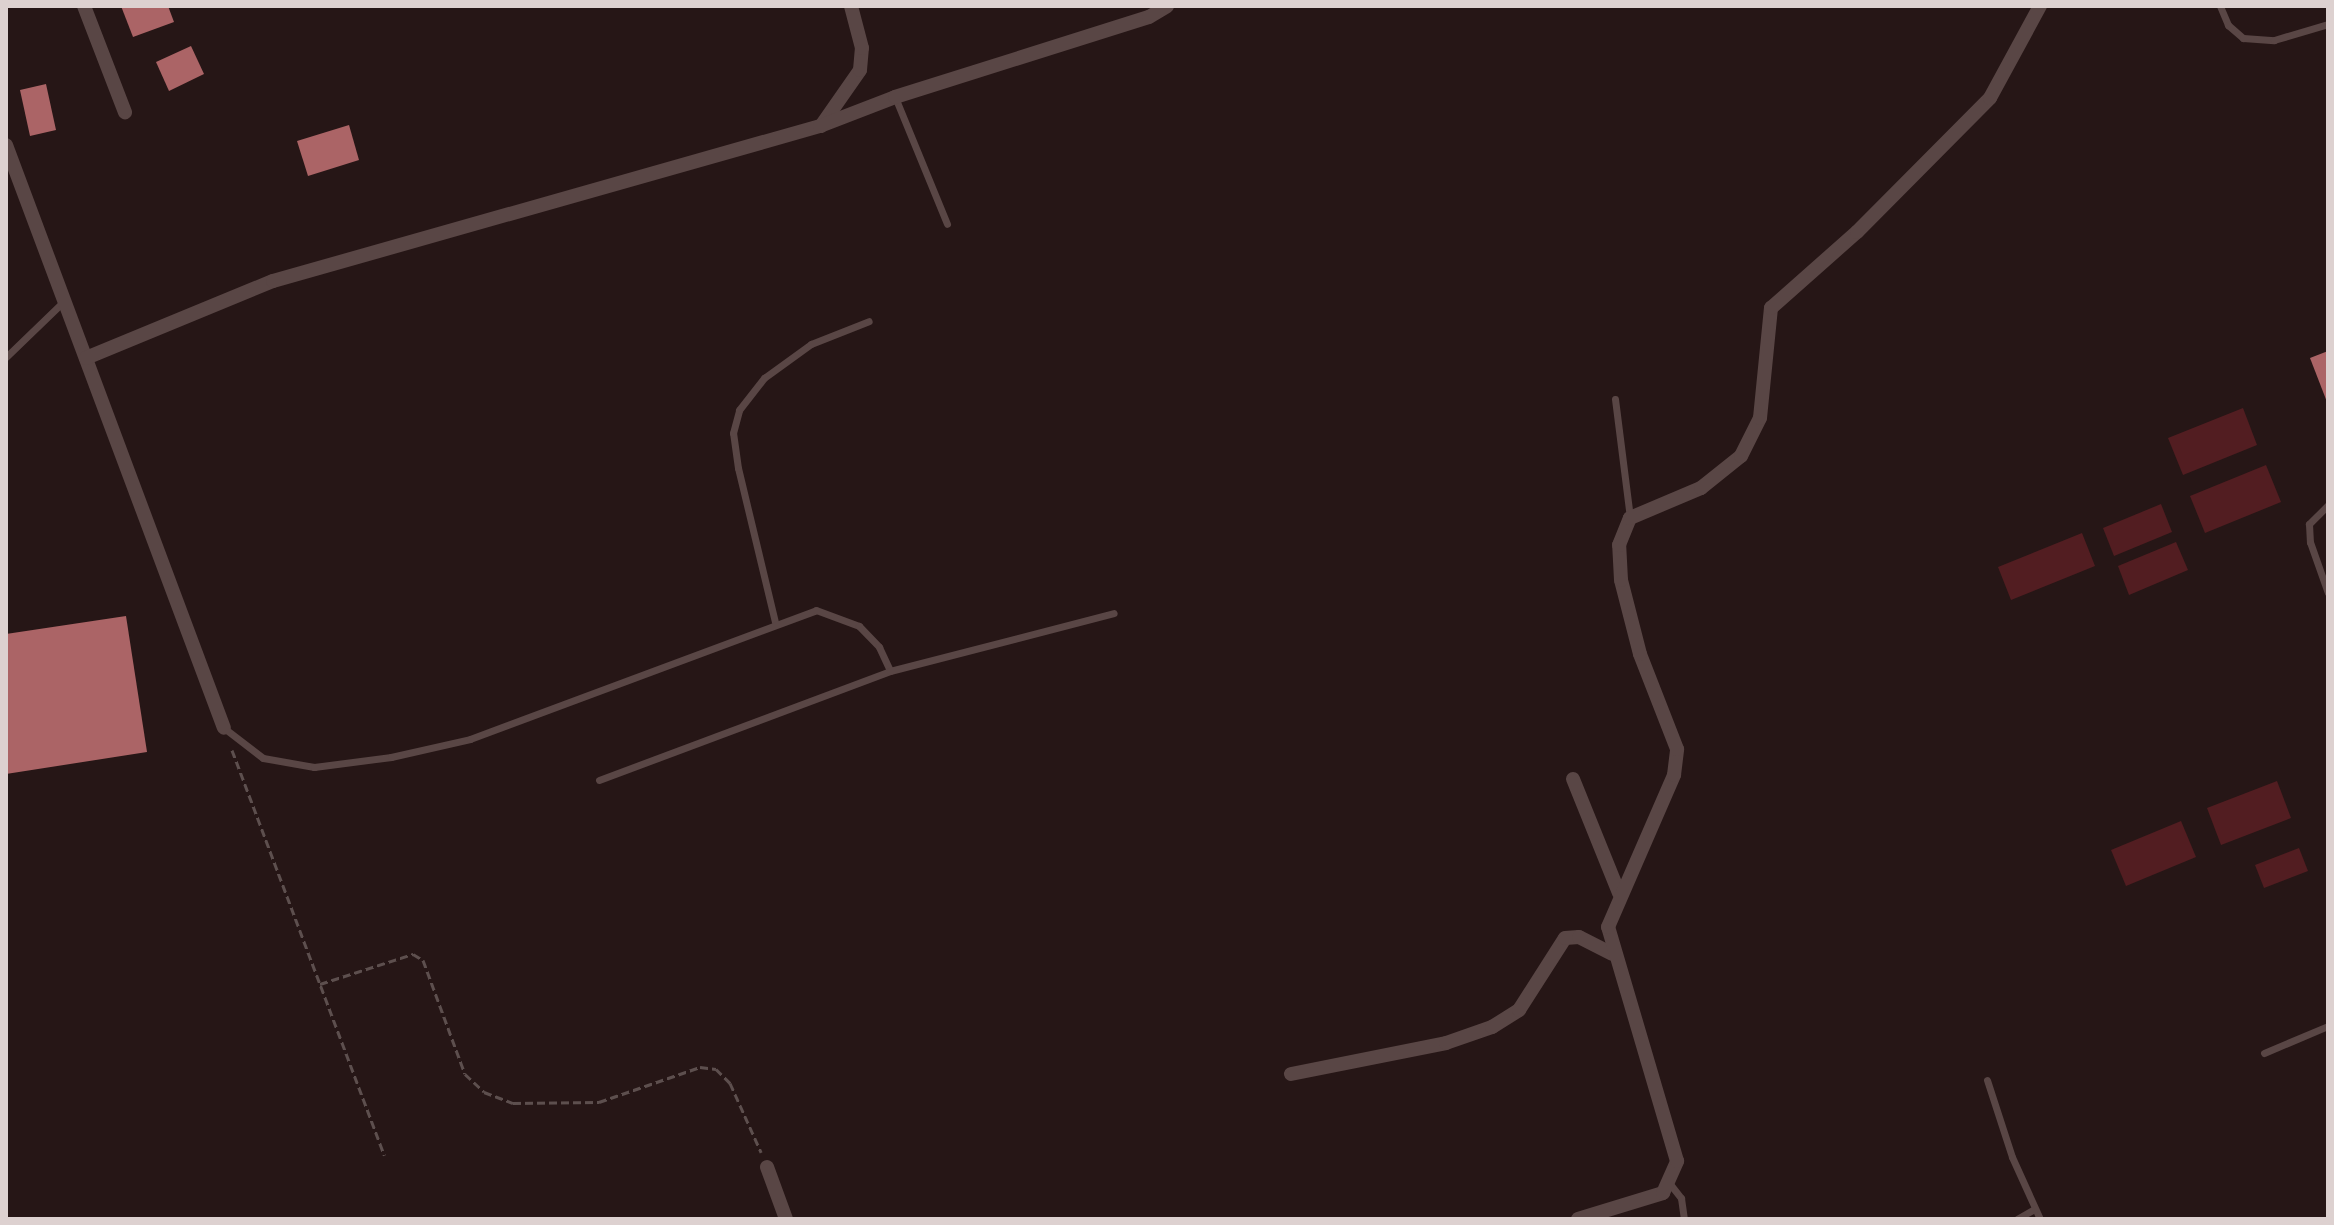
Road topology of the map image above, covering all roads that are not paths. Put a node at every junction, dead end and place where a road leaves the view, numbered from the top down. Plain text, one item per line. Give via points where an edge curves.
1 (84, 6) edge
2 (851, 6) edge
3 (1167, 6) edge
4 (2040, 6) edge
5 (2220, 6) edge
6 (2328, 24) edge
7 (895, 97) junction
8 (125, 112) dead end
9 (820, 126) junction
10 (6, 145) edge
11 (947, 224) dead end
12 (64, 301) junction
13 (869, 321) dead end
14 (6, 357) edge
15 (86, 358) junction
16 (1615, 399) dead end
17 (2328, 505) edge
18 (1630, 518) junction
19 (2328, 593) edge
20 (1114, 613) dead end
21 (775, 622) junction
22 (890, 671) junction
23 (224, 728) joint
24 (1573, 779) dead end
25 (599, 780) dead end
26 (1619, 893) junction
27 (1612, 954) junction
28 (2328, 1026) edge
29 (2264, 1053) dead end
30 (1291, 1074) dead end
31 (1987, 1080) dead end
32 (767, 1167) road end
33 (1670, 1184) junction
34 (2034, 1209) junction
35 (786, 1219) edge
36 (1578, 1219) edge
37 (1684, 1219) edge
38 (2017, 1219) edge
39 (2040, 1219) edge

1 - 8 street
2 - 9 street via 862,48 860,70
3 - 7 street via 1149,17
4 - 18 street via 1990,98 1857,232 1771,308 1760,418 1741,456 1701,488
5 - 6 lane via 2228,25 2243,38 2274,40
7 - 9 street
7 - 11 lane
9 - 15 street via 273,281
10 - 12 street
12 - 14 lane
12 - 15 street
13 - 21 lane via 811,344 764,378 739,410 733,433 738,468
15 - 23 street
16 - 18 lane
17 - 19 lane via 2309,524
18 - 26 street via 1619,545 1621,580 1640,654 1677,749 1674,775
20 - 22 lane
21 - 22 lane via 816,610 836,616 859,626 879,647
21 - 23 lane via 470,739 391,757 314,767 263,758
22 - 25 lane
24 - 26 street
26 - 27 street via 1608,927
27 - 30 street via 1579,937 1565,938 1519,1010 1492,1027 1446,1043
27 - 33 street via 1677,1161
28 - 29 lane
31 - 34 lane
32 - 35 street
33 - 36 street via 1651,1199
33 - 37 lane via 1681,1198
34 - 38 lane
34 - 39 lane

